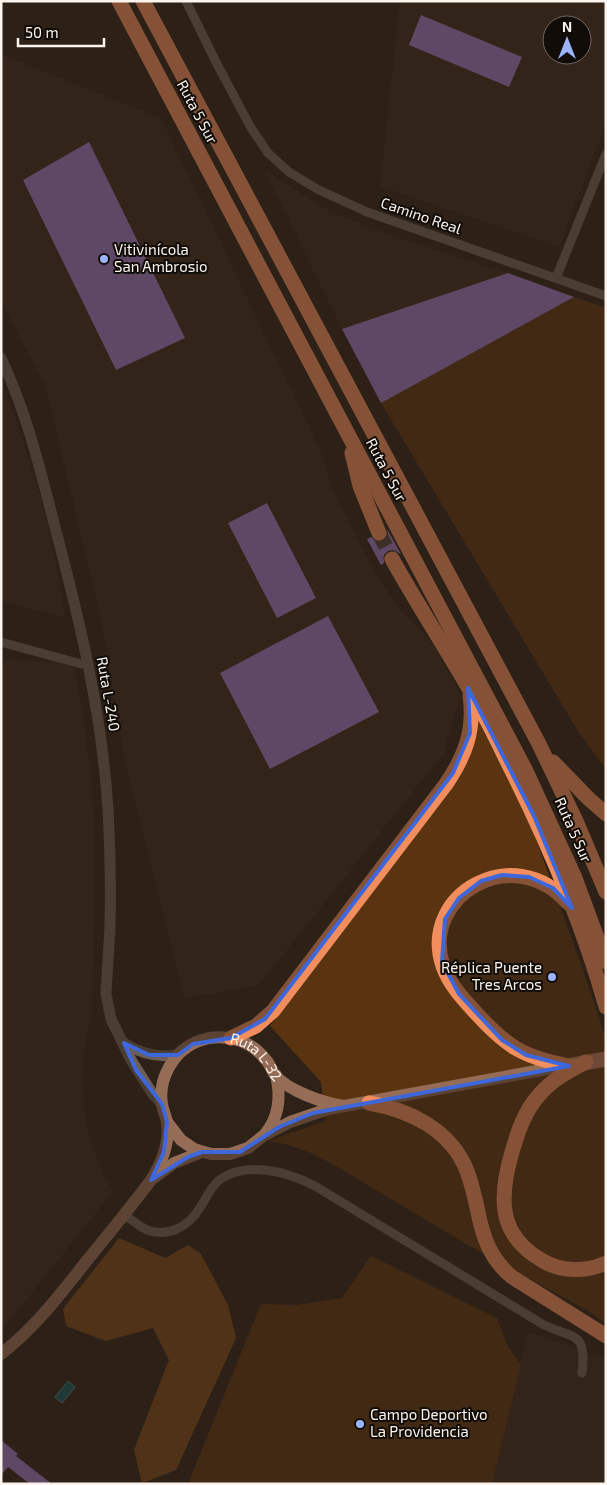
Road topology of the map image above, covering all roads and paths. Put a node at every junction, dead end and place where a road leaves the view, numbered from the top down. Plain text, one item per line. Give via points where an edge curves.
1 (119, 1) edge
2 (143, 1) edge
3 (186, 1) edge
4 (606, 154) edge
5 (556, 278) junction
6 (606, 296) edge
7 (1, 358) edge
8 (348, 437) junction
9 (379, 533) tunnel mouth
10 (392, 558) tunnel mouth
11 (1, 642) edge
12 (89, 666) junction
13 (468, 688) junction
14 (538, 742) junction
15 (606, 814) edge
16 (606, 892) edge
17 (572, 908) junction
18 (606, 962) edge
19 (606, 1007) edge
20 (231, 1038) junction
21 (124, 1043) junction
22 (178, 1055) junction
23 (598, 1060) edge
24 (569, 1066) junction
25 (276, 1075) junction
26 (369, 1103) junction
27 (162, 1104) junction
28 (344, 1106) junction
29 (167, 1122) junction
30 (263, 1136) junction
31 (202, 1152) junction
32 (151, 1180) junction
33 (125, 1214) junction
34 (606, 1263) edge
35 (606, 1336) edge
36 (1, 1354) edge
37 (582, 1373) dead end

1 - 8 highway, Ruta 5 Sur
2 - 14 highway, Ruta 5 Sur
3 - 5 street, Camino Real via 250,126 278,164 288,172 367,212
4 - 5 street
5 - 6 street, Camino Real
7 - 12 street, Ruta L-240 via 38,458
8 - 9 highway via 360,486
8 - 18 highway, Ruta 5 Sur via 529,777 572,870
10 - 13 highway
11 - 12 street
12 - 21 street, Ruta L-240 via 108,807 110,894 106,994 112,1019
13 - 17 highway via 534,816
13 - 20 highway via 472,716 470,733 461,760 446,784 273,1011 256,1026
14 - 15 highway via 566,777
14 - 16 highway, Ruta 5 Sur
17 - 19 highway
17 - 24 highway via 553,888 534,878 496,876 458,898 445,919 440,942 442,962 452,984 496,1035 526,1054
20 - 22 main road, Ruta L-32 via 202,1040
20 - 25 main road, Ruta L-32 via 261,1054
21 - 22 street via 148,1054
21 - 27 street, Ruta L-240 via 136,1070
22 - 27 main road, Ruta L-32 via 164,1078
23 - 24 main road, Ruta L-32
23 - 34 highway via 554,1080 528,1110 508,1168 503,1201 508,1223 517,1238 540,1259 553,1266 572,1269 593,1268
24 - 26 main road, Ruta L-32
25 - 28 main road, Ruta L-32 via 312,1098
25 - 30 main road via 279,1103 274,1121
26 - 28 main road, Ruta L-32
26 - 35 highway via 406,1113 441,1134 467,1170 484,1238 500,1266 512,1277
27 - 29 main road, Ruta L-32
28 - 30 main road, Ruta L-32 via 301,1118
29 - 31 main road via 181,1140
29 - 32 main road, Ruta L-32 via 164,1152
30 - 31 main road, Ruta L-32 via 240,1152 221,1155
31 - 32 main road, Ruta L-32 via 174,1163
32 - 33 main road, Ruta L-32
33 - 36 main road, Ruta L-32 via 40,1317
33 - 37 street via 146,1230 169,1232 191,1220 214,1185 230,1175 258,1170 298,1179 315,1186 544,1325 574,1336 583,1350

